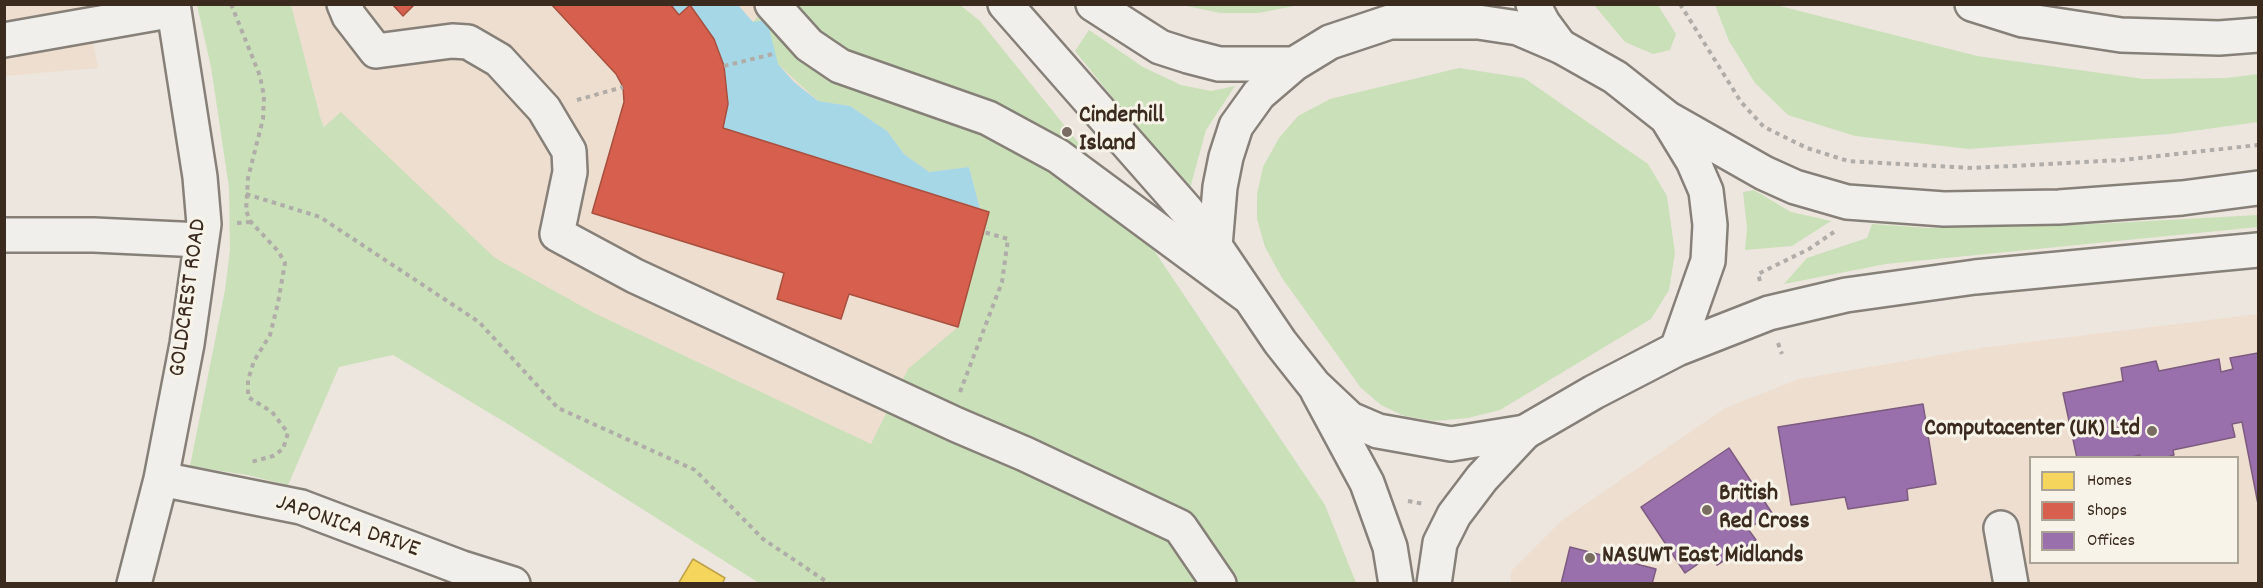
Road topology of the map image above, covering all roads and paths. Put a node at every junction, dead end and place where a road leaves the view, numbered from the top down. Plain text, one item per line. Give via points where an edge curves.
1 (231, 4) edge
2 (344, 4) edge
3 (772, 4) edge
4 (1005, 4) edge
5 (1093, 4) edge
6 (1419, 4) edge
7 (1533, 4) edge
8 (1680, 4) edge
9 (1972, 4) edge
10 (173, 7) edge
11 (1390, 22) junction
12 (2259, 35) edge
13 (4, 40) edge
14 (1560, 46) junction
15 (776, 54) dead end
16 (1294, 64) junction
17 (724, 66) dead end
18 (623, 87) dead end
19 (544, 109) junction
20 (1667, 118) junction
21 (2259, 146) edge
22 (2259, 188) edge
23 (246, 194) junction
24 (984, 232) dead end
25 (4, 235) edge
26 (201, 240) junction
27 (1215, 246) junction
28 (2259, 250) edge
29 (1252, 300) junction
30 (1677, 349) junction
31 (1314, 384) junction
32 (949, 421) junction
33 (1525, 432) junction
34 (161, 479) junction
35 (245, 496) junction
36 (1375, 506) junction
37 (1454, 515) junction
38 (2001, 528) dead end
39 (459, 576) edge
40 (508, 581) edge
41 (134, 584) edge
42 (830, 584) edge
43 (1218, 584) edge
44 (1396, 584) edge
45 (1434, 584) edge
46 (2011, 584) edge

1 - 23 path via 264,96 264,119
2 - 19 main road via 376,51 468,42 499,60
3 - 29 main road via 809,45 840,66 988,118 1058,156
4 - 27 main road
5 - 16 main road via 1160,47 1188,56 1219,64
6 - 11 main road
7 - 14 main road
8 - 21 path via 1741,102 1764,127 1848,161 1973,168 2123,160
9 - 12 main road via 2023,20 2121,35
10 - 13 main road, GOLDCREST ROAD
10 - 26 main road, GOLDCREST ROAD via 200,177 204,224
11 - 14 main road via 1478,22 1518,28
11 - 16 main road via 1330,42
14 - 20 main road via 1615,77
15 - 17 path
16 - 27 main road via 1259,94 1236,126 1220,187
18 - 19 path
19 - 32 main road via 569,151 570,172 557,234 635,276
20 - 22 main road via 1795,188 1847,202 1944,209 2058,207
20 - 30 main road via 1706,191 1710,225 1708,261
23 - 35 path via 251,222 285,263 270,334 248,380 248,397 272,412 288,433 283,449 251,462
23 - 42 path via 320,217 479,322 558,408 695,470 763,538
24 - 32 path via 1008,238 1002,282
25 - 26 main road
26 - 34 main road, GOLDCREST ROAD via 187,344
27 - 29 main road
28 - 30 main road via 1975,277 1846,295 1769,313
29 - 31 main road
30 - 33 main road
31 - 33 main road via 1350,419 1378,431 1451,444
31 - 36 main road via 1359,467
32 - 43 main road via 1179,527
33 - 37 main road
34 - 35 main road, JAPONICA DRIVE
34 - 41 main road, GOLDCREST ROAD
35 - 39 main road, JAPONICA DRIVE via 301,507
36 - 37 path via 1405,500
36 - 44 main road via 1390,547
37 - 45 main road via 1440,543
38 - 46 main road
39 - 40 main road, JAPONICA DRIVE

